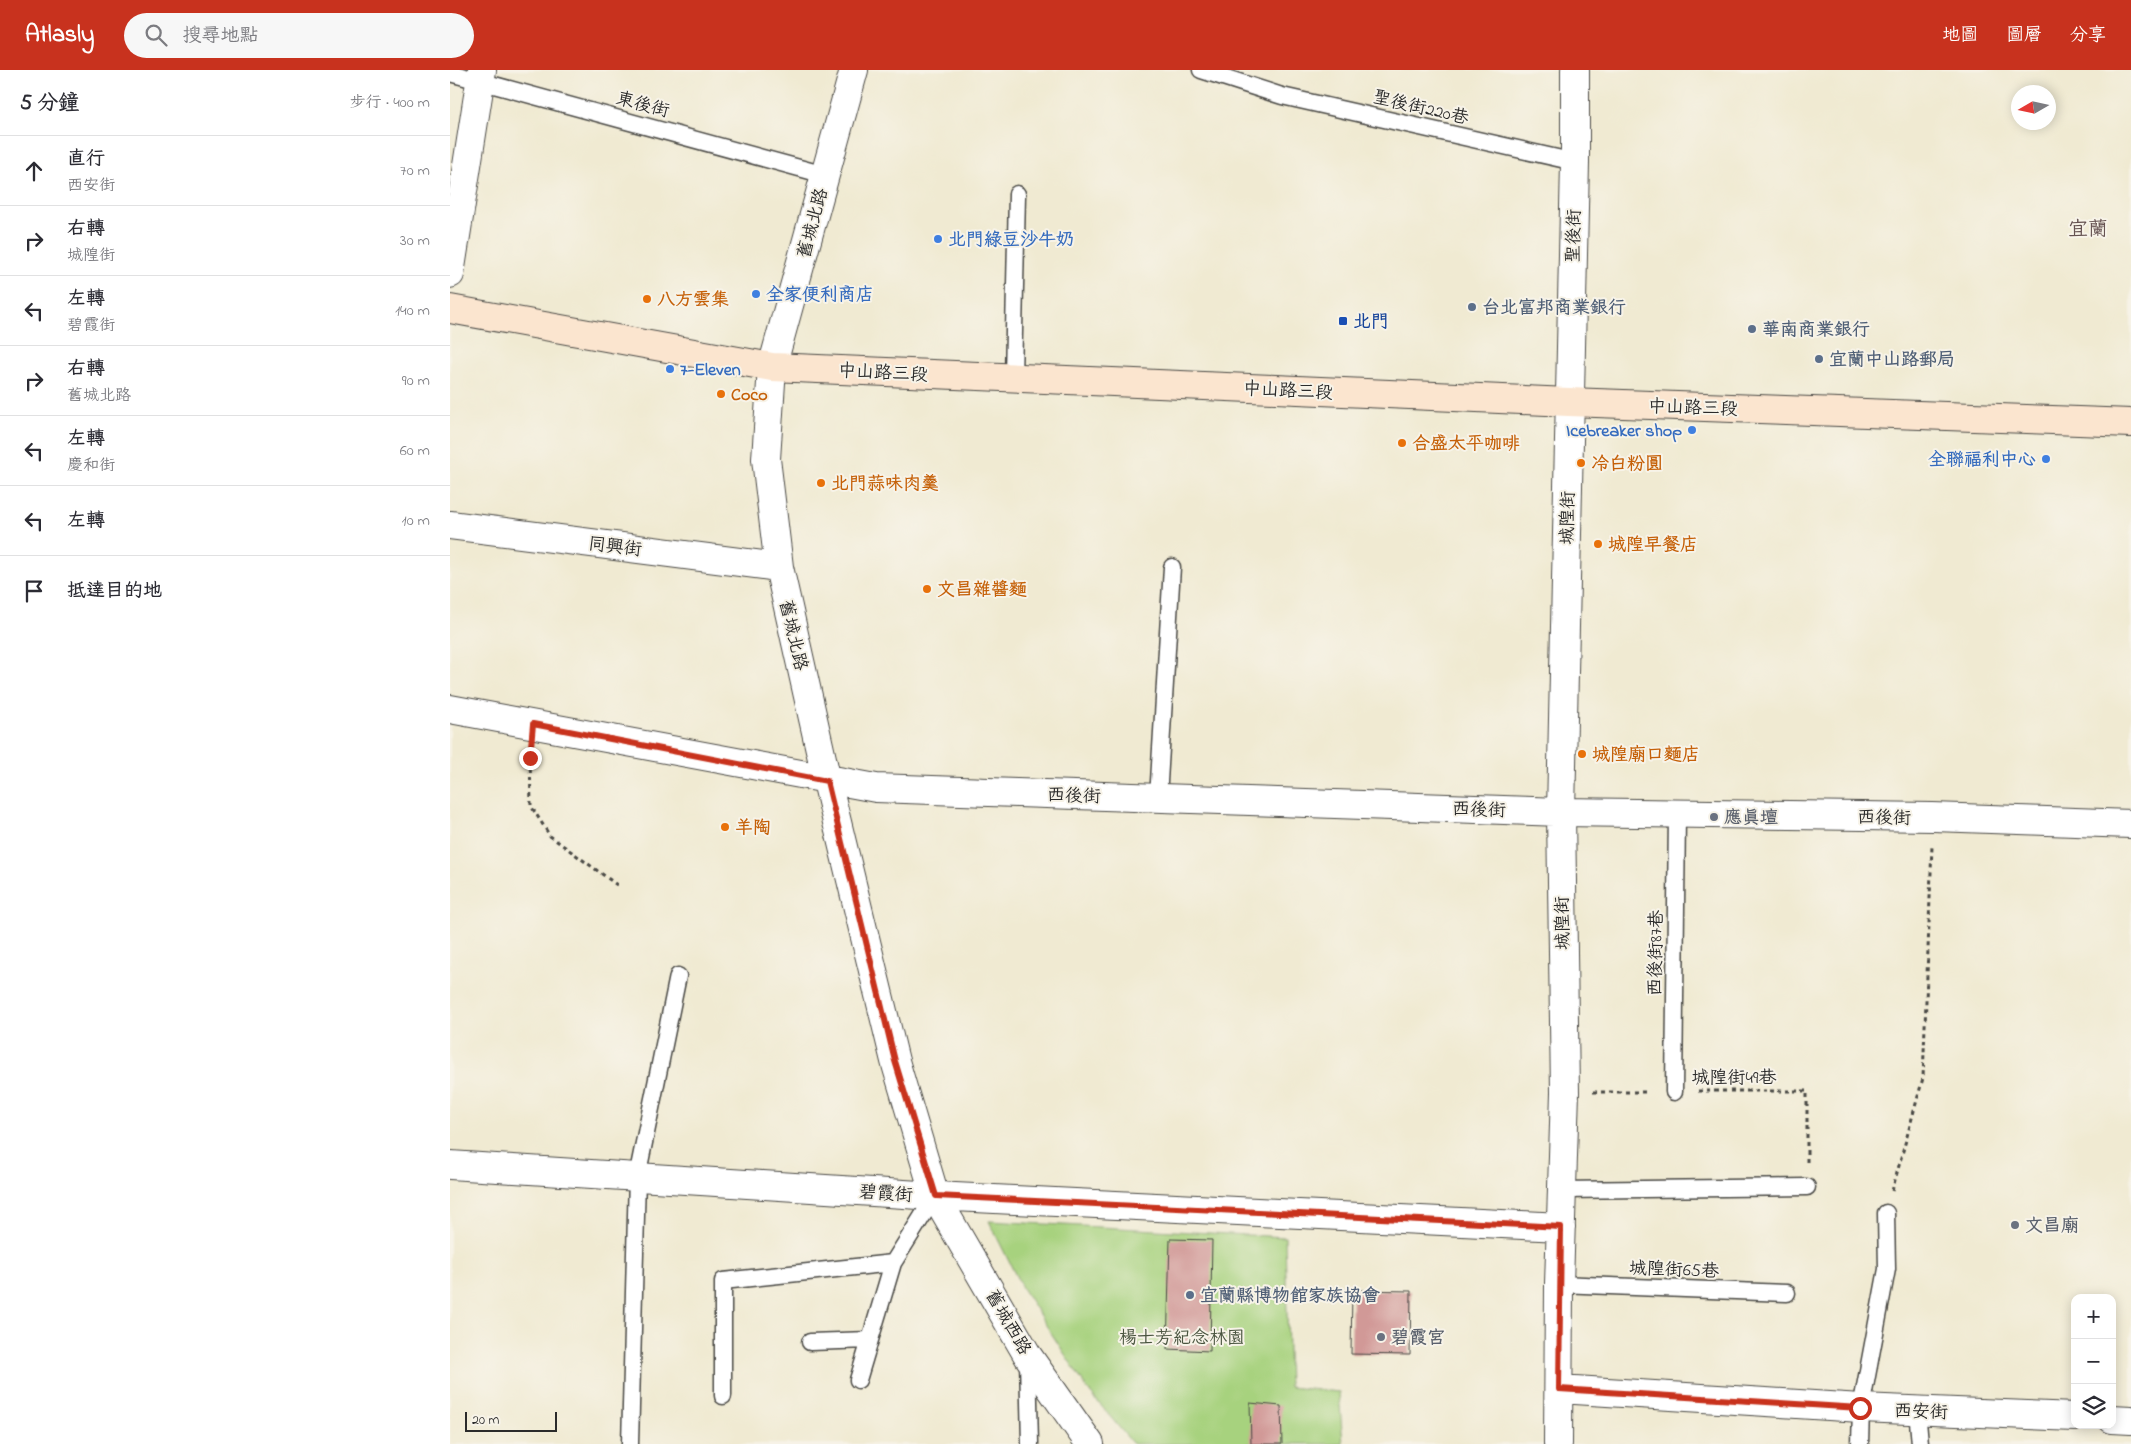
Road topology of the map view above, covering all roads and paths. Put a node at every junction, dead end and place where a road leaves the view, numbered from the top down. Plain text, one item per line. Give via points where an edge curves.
1 (854, 70) edge
2 (1200, 70) edge
3 (1575, 70) edge
4 (450, 73) edge
5 (481, 75) edge
6 (1575, 162) junction
7 (825, 175) junction
8 (1017, 194) dead end
9 (450, 274) edge
10 (450, 309) edge
11 (772, 367) junction
12 (1013, 377) junction
13 (1569, 402) junction
14 (2131, 423) edge
15 (450, 525) edge
16 (1172, 566) dead end
17 (779, 567) junction
18 (450, 709) edge
19 (533, 724) junction
20 (827, 781) junction
21 (1158, 798) junction
22 (1561, 812) junction
23 (1677, 814) junction
24 (1933, 817) junction
25 (2131, 824) edge
26 (617, 885) dead end
27 (678, 976) dead end
28 (1565, 1092) junction
29 (1674, 1092) junction
30 (450, 1165) edge
31 (637, 1177) junction
32 (1807, 1186) joint
33 (1562, 1190) junction
34 (936, 1196) junction
35 (1886, 1213) joint
36 (1561, 1227) junction
37 (893, 1263) junction
38 (1559, 1284) junction
39 (1787, 1293) dead end
40 (870, 1340) junction
41 (810, 1342) dead end
42 (1028, 1356) junction
43 (858, 1380) dead end
44 (1559, 1389) junction
45 (723, 1396) dead end
46 (1860, 1408) junction
47 (1917, 1410) junction
48 (2071, 1417) edge
49 (2116, 1419) edge
50 (2131, 1420) edge
51 (630, 1444) edge
52 (1030, 1444) edge
53 (1090, 1444) edge
54 (1558, 1444) edge
55 (1860, 1444) edge
56 (1920, 1444) edge

1 - 7 street, 舊城北路
2 - 6 lane, 聖後街220巷 via 1282,96
3 - 6 street, 聖後街
4 - 5 lane, 東後街
5 - 7 lane, 東後街
5 - 9 street
6 - 13 street, 聖後街
7 - 11 street, 舊城北路
8 - 12 lane
10 - 11 street, 中山路三段
11 - 12 street, 中山路三段
11 - 17 street, 舊城北路 via 766,459
12 - 13 street, 中山路三段
13 - 14 street, 中山路三段
13 - 22 street, 城隍街
15 - 17 street, 同興街
16 - 21 lane
17 - 20 street, 舊城北路
18 - 19 street, 西後街
19 - 20 street, 西後街
19 - 26 path via 531,806 550,836
20 - 21 street, 西後街 via 876,788
20 - 34 street, 舊城北路 via 895,1061
21 - 22 street, 西後街
22 - 23 street, 西後街
22 - 28 street, 城隍街
23 - 24 street, 西後街
23 - 29 lane, 西後街87巷
24 - 25 street, 西後街
24 - 35 path via 1923,1078
27 - 31 lane
28 - 29 path, 城隍街49巷
28 - 33 street, 城隍街
29 - 32 path, 城隍街49巷 via 1807,1091
30 - 31 street, 碧霞街
31 - 34 street, 碧霞街
31 - 51 lane
32 - 33 lane
33 - 36 street, 城隍街
34 - 36 street, 碧霞街
34 - 37 lane
34 - 42 street, 舊城西路
35 - 46 lane via 1887,1269
36 - 38 street, 城隍街
37 - 40 lane
37 - 45 lane via 723,1281
38 - 39 lane, 城隍街65巷
38 - 44 street, 城隍街
40 - 41 lane
40 - 43 lane
42 - 52 lane
42 - 53 street, 舊城西路
44 - 46 street, 西安街
44 - 54 street, 城隍街
46 - 47 street, 西安街
46 - 55 lane
47 - 48 street, 西安街
47 - 56 lane
49 - 50 street

